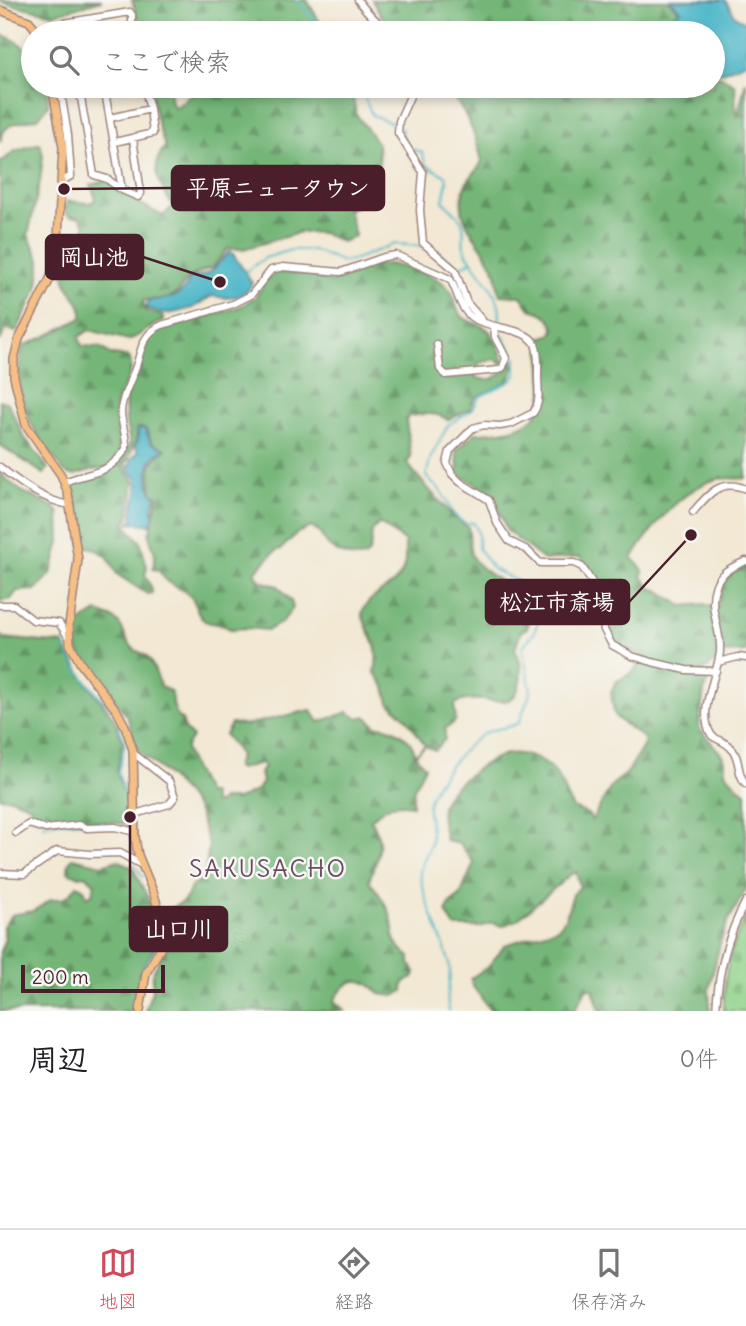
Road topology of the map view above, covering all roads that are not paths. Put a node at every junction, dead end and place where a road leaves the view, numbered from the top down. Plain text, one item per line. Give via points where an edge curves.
1 (358, 0) edge
2 (0, 10) edge
3 (92, 19) joint
4 (29, 21) edge
5 (80, 21) edge
6 (132, 21) edge
7 (376, 21) edge
8 (54, 98) edge
9 (62, 98) edge
10 (81, 98) edge
11 (107, 98) edge
12 (147, 98) edge
13 (409, 98) edge
14 (150, 109) junction
15 (110, 118) junction
16 (133, 139) junction
17 (115, 142) junction
18 (62, 181) junction
19 (122, 190) junction
20 (486, 323) junction
21 (497, 327) junction
22 (437, 344) dead end
23 (0, 467) edge
24 (65, 482) junction
25 (746, 489) edge
26 (70, 505) junction
27 (693, 512) dead end
28 (746, 561) edge
29 (0, 605) edge
30 (68, 636) junction
31 (746, 658) edge
32 (718, 662) junction
33 (716, 671) junction
34 (133, 753) junction
35 (746, 784) edge
36 (135, 814) junction
37 (132, 831) junction
38 (16, 834) dead end
39 (136, 863) junction
40 (0, 873) edge
41 (746, 901) edge
42 (140, 1011) edge
43 (716, 1011) edge

1 - 7 street
2 - 4 main road
3 - 5 street
3 - 6 street via 130,12
8 - 18 main road via 62,134
9 - 18 street via 71,176
10 - 19 street via 94,176
11 - 15 street
12 - 14 street
13 - 20 street via 398,133 423,172 419,210 423,243 455,271 467,303
14 - 15 street
14 - 16 street via 153,133
15 - 17 street
16 - 17 street
16 - 19 street via 141,193 136,197
17 - 19 street
18 - 24 main road via 55,265 19,339 14,368 26,425
20 - 21 street
20 - 24 street via 462,308 450,279 396,254 341,272 277,268 238,302 149,333 123,397 126,449 105,470
21 - 22 street via 495,337 506,358 499,369 446,375 440,369
21 - 33 street via 525,335 535,345 536,409 512,424 473,428 448,455 450,471 489,500 499,527 513,545 527,550 540,564 582,567 597,590 604,630 612,645 652,662
23 - 26 street via 22,484
24 - 26 main road
25 - 27 street via 736,485 716,488
26 - 30 main road via 78,560
28 - 32 street via 730,568 715,586
29 - 30 street via 14,605 33,620 59,623
30 - 34 main road via 81,664 122,719
31 - 32 street
32 - 33 street
33 - 35 street via 706,724 712,736 734,751
34 - 36 main road
34 - 36 street via 169,781 175,797 169,804
36 - 37 main road
37 - 38 street via 79,825 46,829 29,824
37 - 39 main road
39 - 40 street via 120,853 57,851 24,874
39 - 42 main road via 154,894 165,934 146,973
41 - 43 street via 720,965

